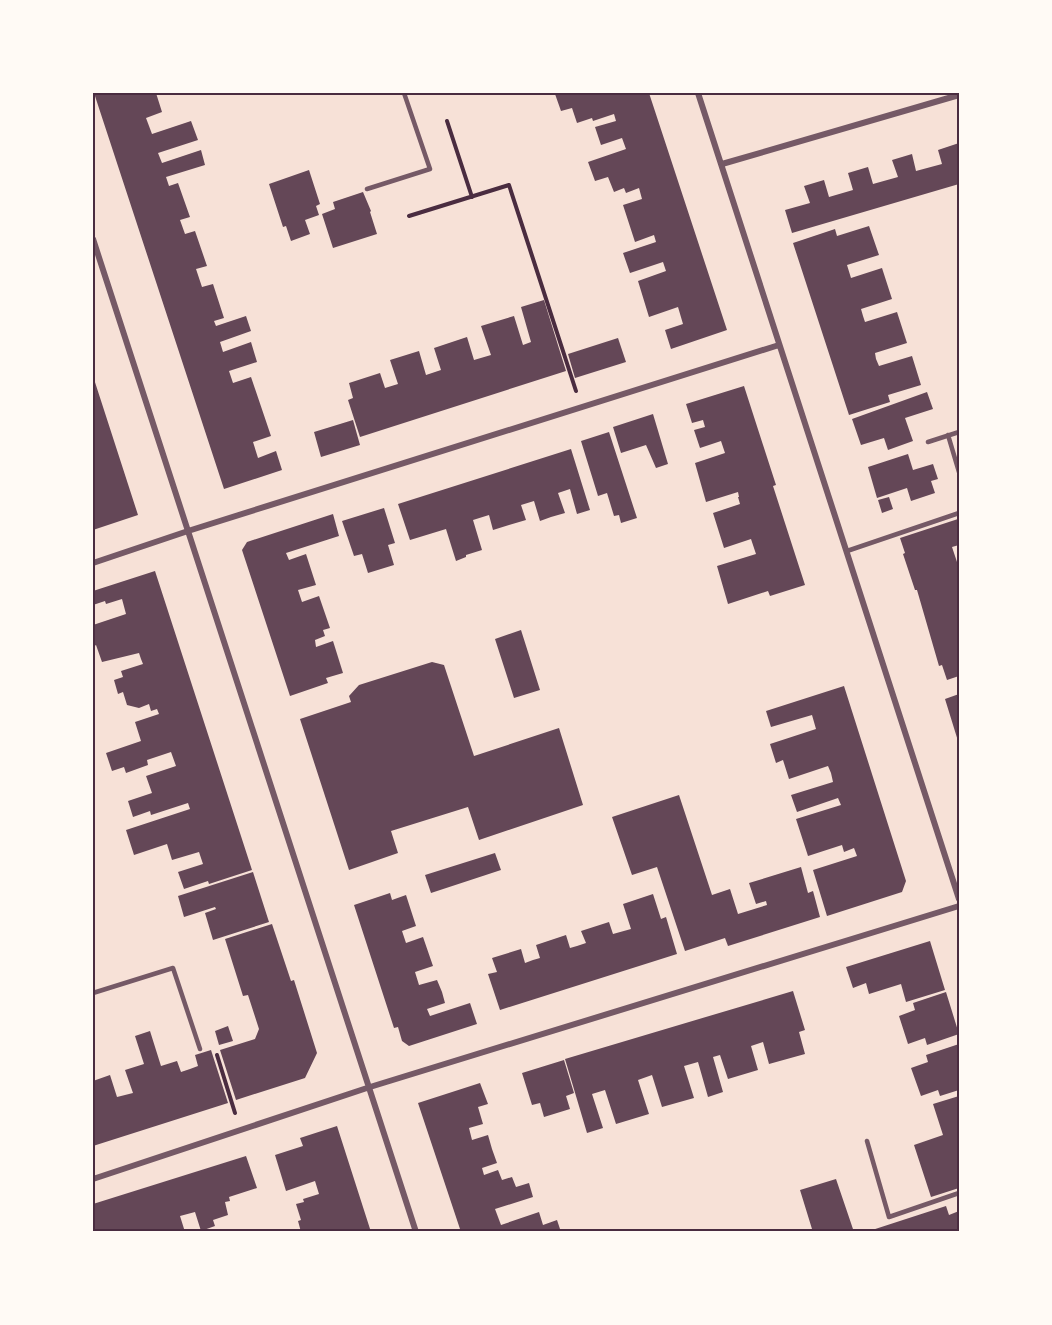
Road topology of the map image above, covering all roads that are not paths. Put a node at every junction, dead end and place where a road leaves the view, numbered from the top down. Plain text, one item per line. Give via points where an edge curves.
1 (404, 93) edge
2 (698, 93) edge
3 (959, 95) edge
4 (722, 164) junction
5 (367, 189) dead end
6 (93, 239) edge
7 (779, 345) junction
8 (959, 432) edge
9 (948, 435) junction
10 (928, 442) dead end
11 (959, 472) edge
12 (959, 513) edge
13 (188, 531) junction
14 (847, 551) junction
15 (93, 563) edge
16 (959, 899) edge
17 (959, 906) edge
18 (93, 993) edge
19 (199, 1046) road end
20 (370, 1087) junction
21 (867, 1141) dead end
22 (93, 1179) edge
23 (959, 1193) edge
24 (416, 1232) edge

1 - 5 lane via 430,169
2 - 4 street
3 - 4 street
4 - 7 street
6 - 13 street
7 - 13 street
7 - 14 street
8 - 9 lane
9 - 10 lane
9 - 11 lane
12 - 14 lane
13 - 15 street
13 - 20 street
14 - 16 street
17 - 20 street
18 - 19 lane via 173,968
20 - 22 street
20 - 24 street
21 - 23 lane via 889,1217

